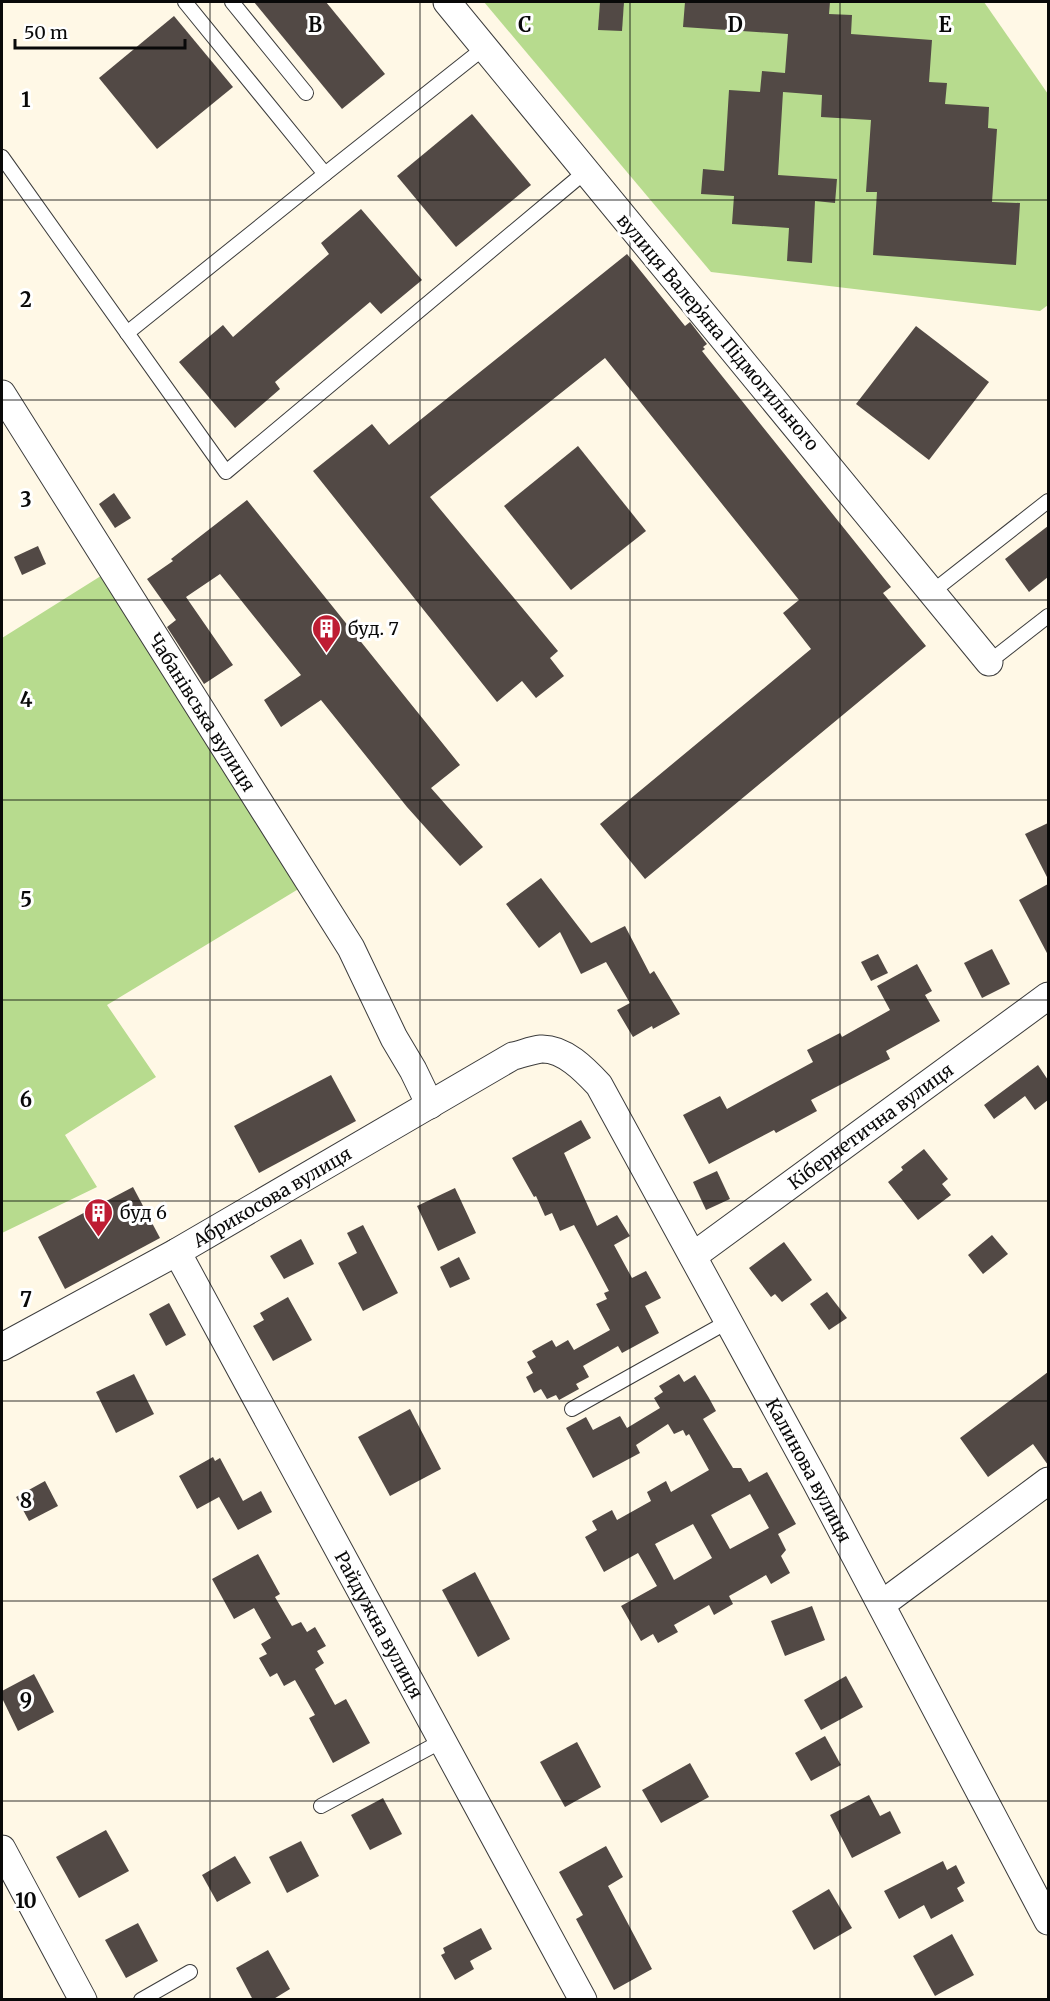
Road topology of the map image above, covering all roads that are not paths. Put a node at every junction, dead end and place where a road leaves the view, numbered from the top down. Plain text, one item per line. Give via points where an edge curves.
1 (185, 2) edge
2 (232, 2) edge
3 (447, 2) edge
4 (484, 48) junction
5 (306, 93) dead end
6 (2, 157) edge
7 (585, 172) junction
8 (325, 174) junction
9 (127, 333) junction
10 (2, 394) edge
11 (1048, 501) edge
12 (932, 592) junction
13 (1048, 616) edge
14 (989, 662) joint
15 (1048, 996) edge
16 (542, 1049) joint
17 (430, 1105) junction
18 (177, 1252) junction
19 (693, 1256) junction
20 (729, 1321) junction
21 (2, 1347) edge
22 (572, 1409) dead end
23 (1048, 1481) edge
24 (882, 1605) junction
25 (442, 1741) junction
26 (321, 1806) dead end
27 (2, 1849) edge
28 (1048, 1921) edge
29 (190, 1972) dead end
30 (83, 2000) edge
31 (141, 2000) edge
32 (583, 2000) edge

1 - 8 lane
2 - 5 lane
3 - 4 street, вулиця Валерʼяна Підмогильного
4 - 7 street, вулиця Валерʼяна Підмогильного
4 - 8 lane
6 - 9 lane
7 - 9 lane via 226,472
7 - 12 street, вулиця Валерʼяна Підмогильного
8 - 9 lane
10 - 17 street, Чабанівська вулиця via 351,948
11 - 12 lane
12 - 14 street, вулиця Валерʼяна Підмогильного
13 - 14 lane
15 - 19 street, Кібернетична вулиця
16 - 17 street, Абрикосова вулиця via 513,1056
16 - 19 street, Калинова вулиця via 558,1053 583,1068 599,1085
17 - 18 street, Абрикосова вулиця
18 - 21 street, Абрикосова вулиця
18 - 25 street, Райдужна вулиця
19 - 20 street, Калинова вулиця
20 - 22 lane
20 - 24 street, Калинова вулиця
23 - 24 street
24 - 28 street, Калинова вулиця
25 - 26 lane
25 - 32 street, Райдужна вулиця
27 - 30 street
29 - 31 lane

